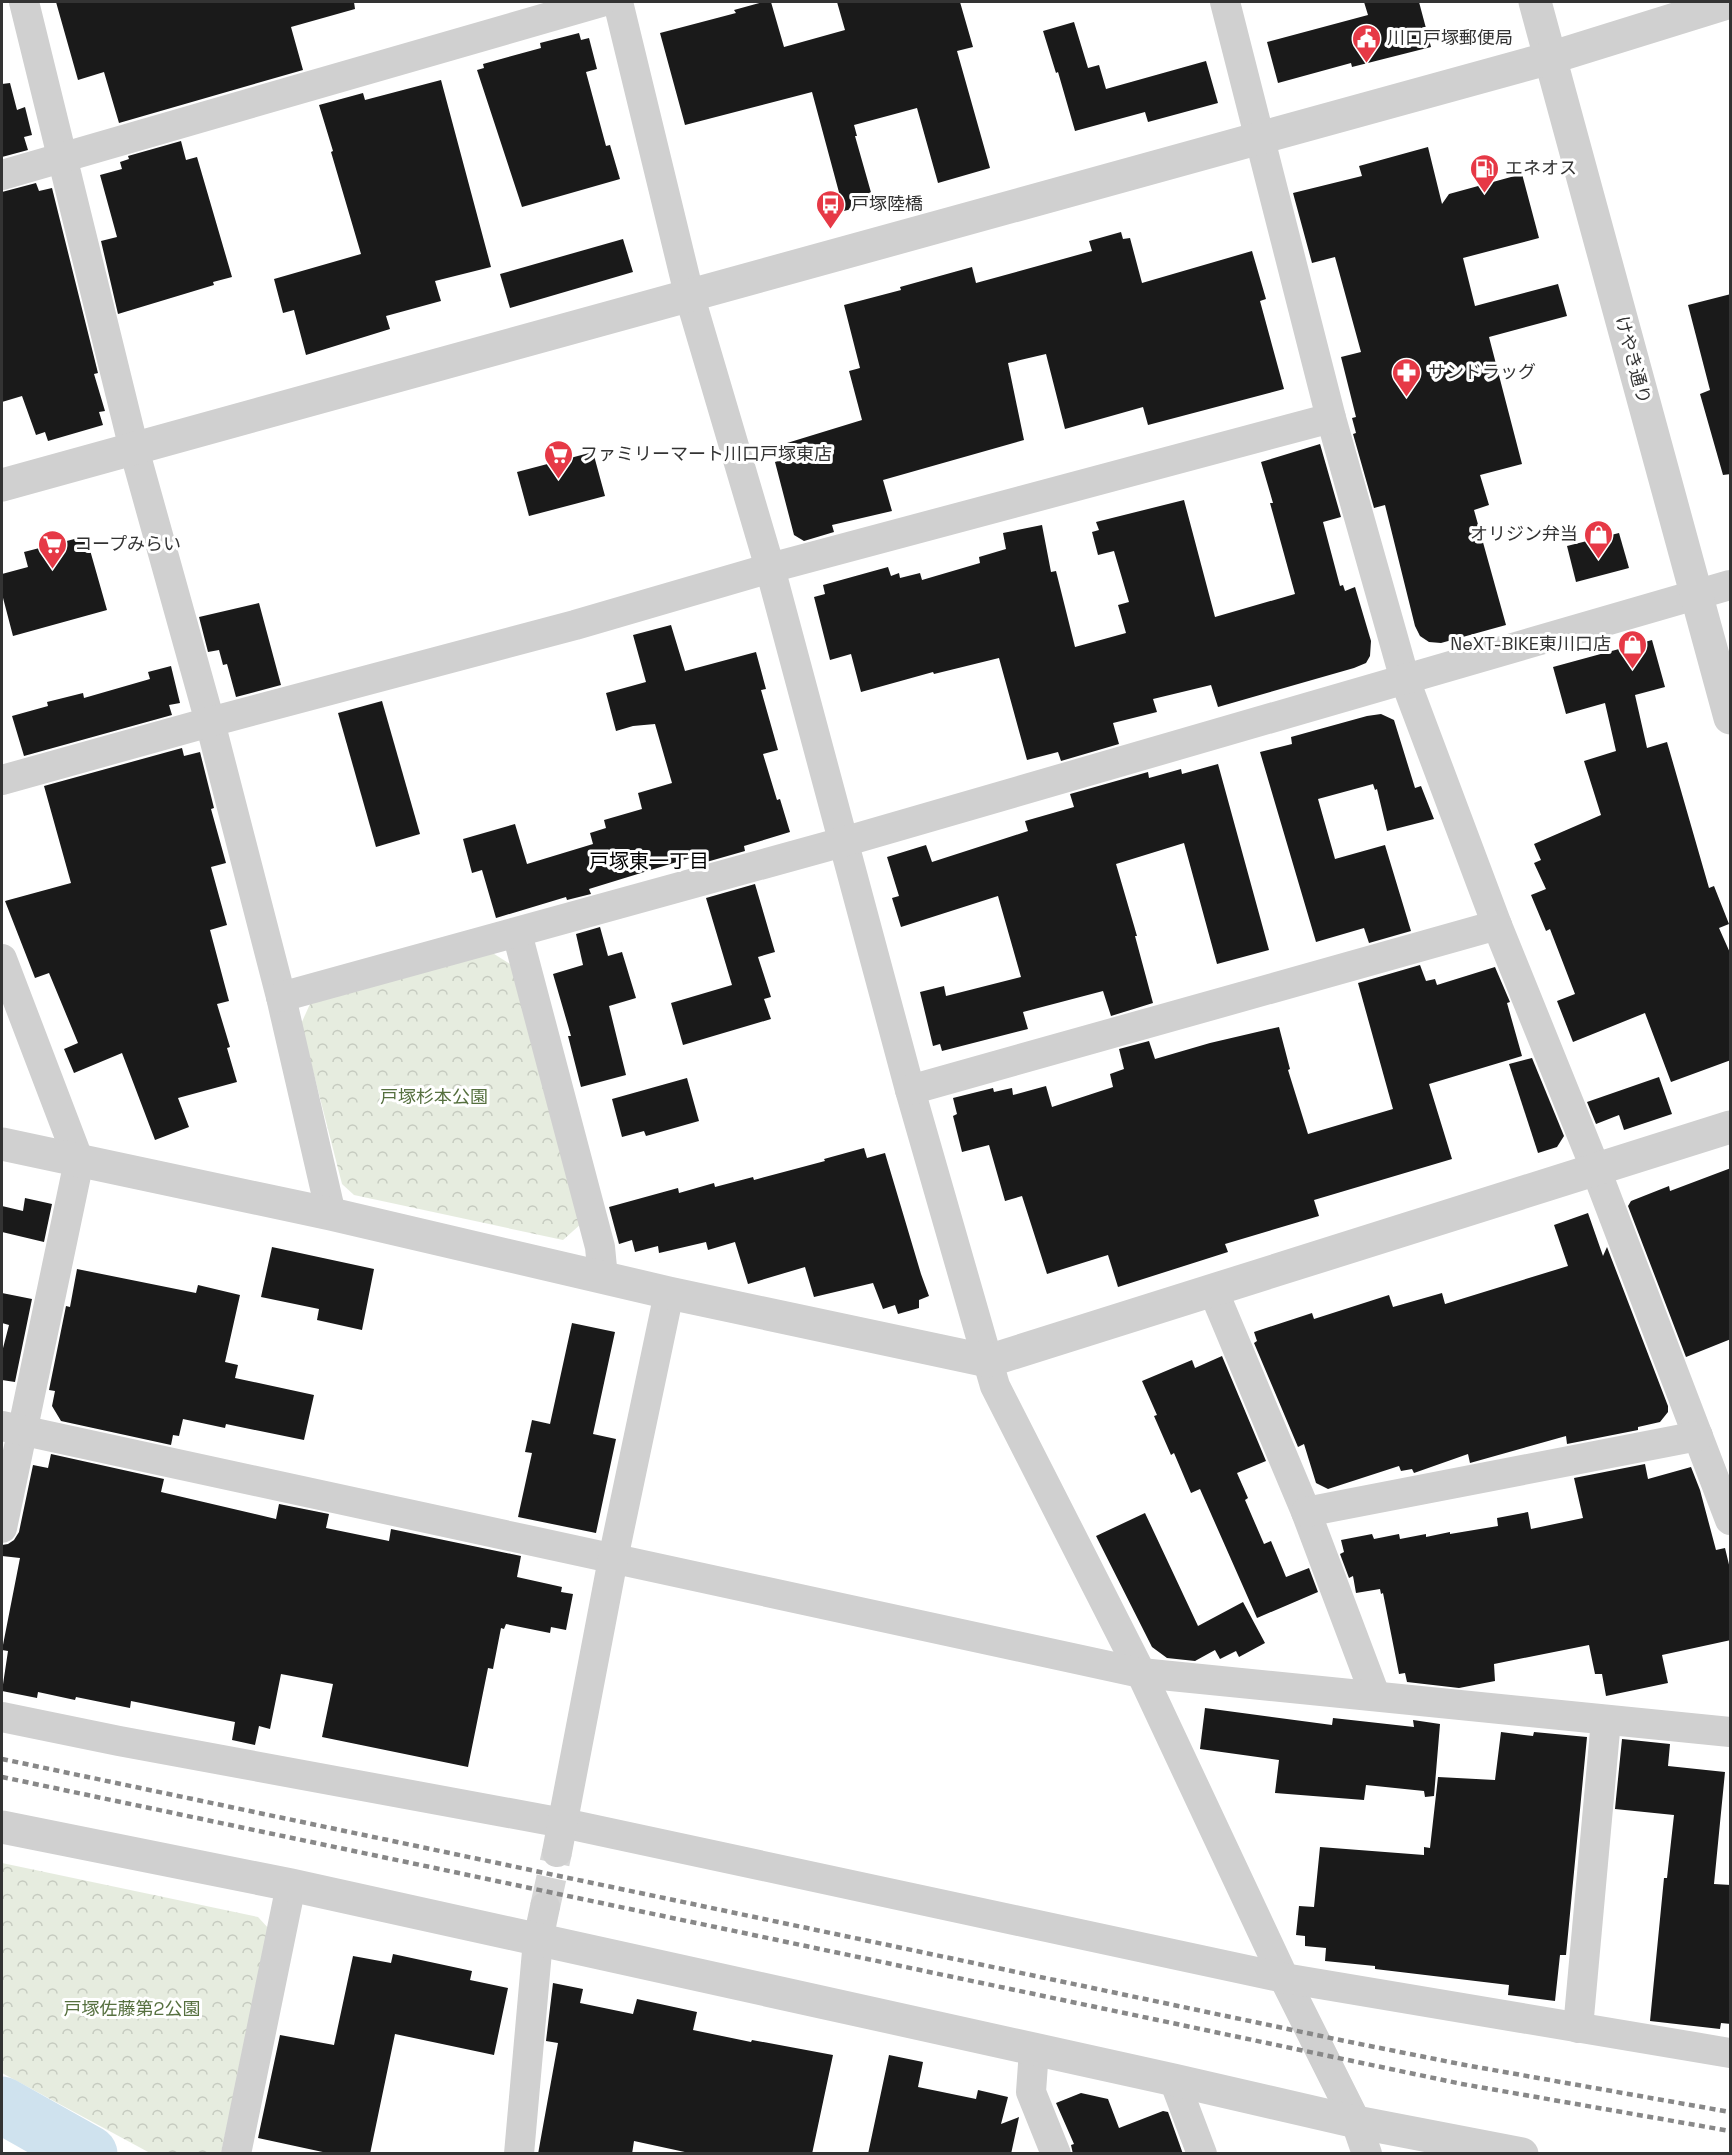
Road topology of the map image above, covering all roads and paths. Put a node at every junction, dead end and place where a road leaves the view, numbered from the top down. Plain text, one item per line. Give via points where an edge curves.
1 (24, 2) edge
2 (601, 2) edge
3 (618, 2) edge
4 (1225, 2) edge
5 (1535, 2) edge
6 (1731, 2) edge
7 (1550, 58) junction
8 (1260, 137) junction
9 (62, 159) junction
10 (2, 175) edge
11 (689, 294) junction
12 (1331, 418) junction
13 (134, 449) junction
14 (2, 485) edge
15 (770, 568) junction
16 (1731, 585) edge
17 (1697, 595) junction
18 (1405, 680) junction
19 (1731, 718) edge
20 (210, 722) junction
21 (2, 780) edge
22 (843, 842) junction
23 (1497, 925) junction
24 (517, 933) junction
25 (2, 959) edge
26 (281, 997) junction
27 (910, 1090) junction
28 (1731, 1127) edge
29 (2, 1144) edge
30 (79, 1161) junction
31 (1596, 1170) junction
32 (331, 1214) junction
33 (603, 1278) junction
34 (1213, 1290) junction
35 (669, 1293) junction
36 (988, 1361) junction
37 (12, 1428) edge
38 (1698, 1436) junction
39 (1306, 1512) junction
40 (1731, 1520) edge
41 (2, 1528) edge
42 (613, 1559) junction
43 (1141, 1673) junction
44 (1375, 1695) junction
45 (2, 1717) edge
46 (1606, 1720) junction
47 (1731, 1732) edge
48 (563, 1823) junction
49 (2, 1827) edge
50 (557, 1852) tunnel mouth
51 (291, 1885) junction
52 (545, 1907) tunnel mouth
53 (538, 1940) junction
54 (1284, 1978) junction
55 (1578, 2028) junction
56 (1034, 2050) junction
57 (1731, 2053) edge
58 (1174, 2080) junction
59 (1356, 2122) junction
60 (237, 2154) edge
61 (519, 2154) edge
62 (1056, 2154) edge
63 (1202, 2154) edge
64 (1367, 2154) edge
65 (1522, 2154) edge

1 - 9 street
2 - 9 street
3 - 11 street
4 - 8 street
5 - 7 street, けやき通り
6 - 7 street
7 - 8 street
7 - 17 street, けやき通り
8 - 11 street
8 - 12 street
9 - 10 street
9 - 13 street
11 - 13 street
11 - 15 street
12 - 15 street
12 - 18 street
13 - 14 street
13 - 20 street
15 - 20 street via 575,625
15 - 22 street
16 - 17 street
17 - 18 street
17 - 19 street, けやき通り
18 - 22 street
18 - 23 street
20 - 21 street
20 - 26 street
22 - 24 street
22 - 27 street
23 - 27 street
23 - 31 street
24 - 26 street
24 - 33 street via 600,1247
25 - 30 street
26 - 32 street
27 - 36 street
28 - 31 street
29 - 30 street
30 - 32 street
30 - 37 street
31 - 34 street
31 - 38 street
32 - 33 street
33 - 35 street
34 - 36 street
34 - 39 street
35 - 36 street
35 - 42 street
36 - 43 street via 995,1386
37 - 41 street
37 - 42 street
38 - 39 street
38 - 40 street
39 - 44 street
42 - 43 street
42 - 48 street
43 - 44 street
43 - 54 street
44 - 46 street
45 - 48 street
46 - 47 street
46 - 55 street
48 - 50 street
48 - 54 street
49 - 51 street
51 - 53 street
51 - 60 street
52 - 53 street
53 - 56 street
53 - 61 street
54 - 55 street
54 - 59 street
55 - 57 street
56 - 58 street
56 - 62 street via 1031,2092
58 - 59 street
58 - 63 street
59 - 64 street
59 - 65 street

